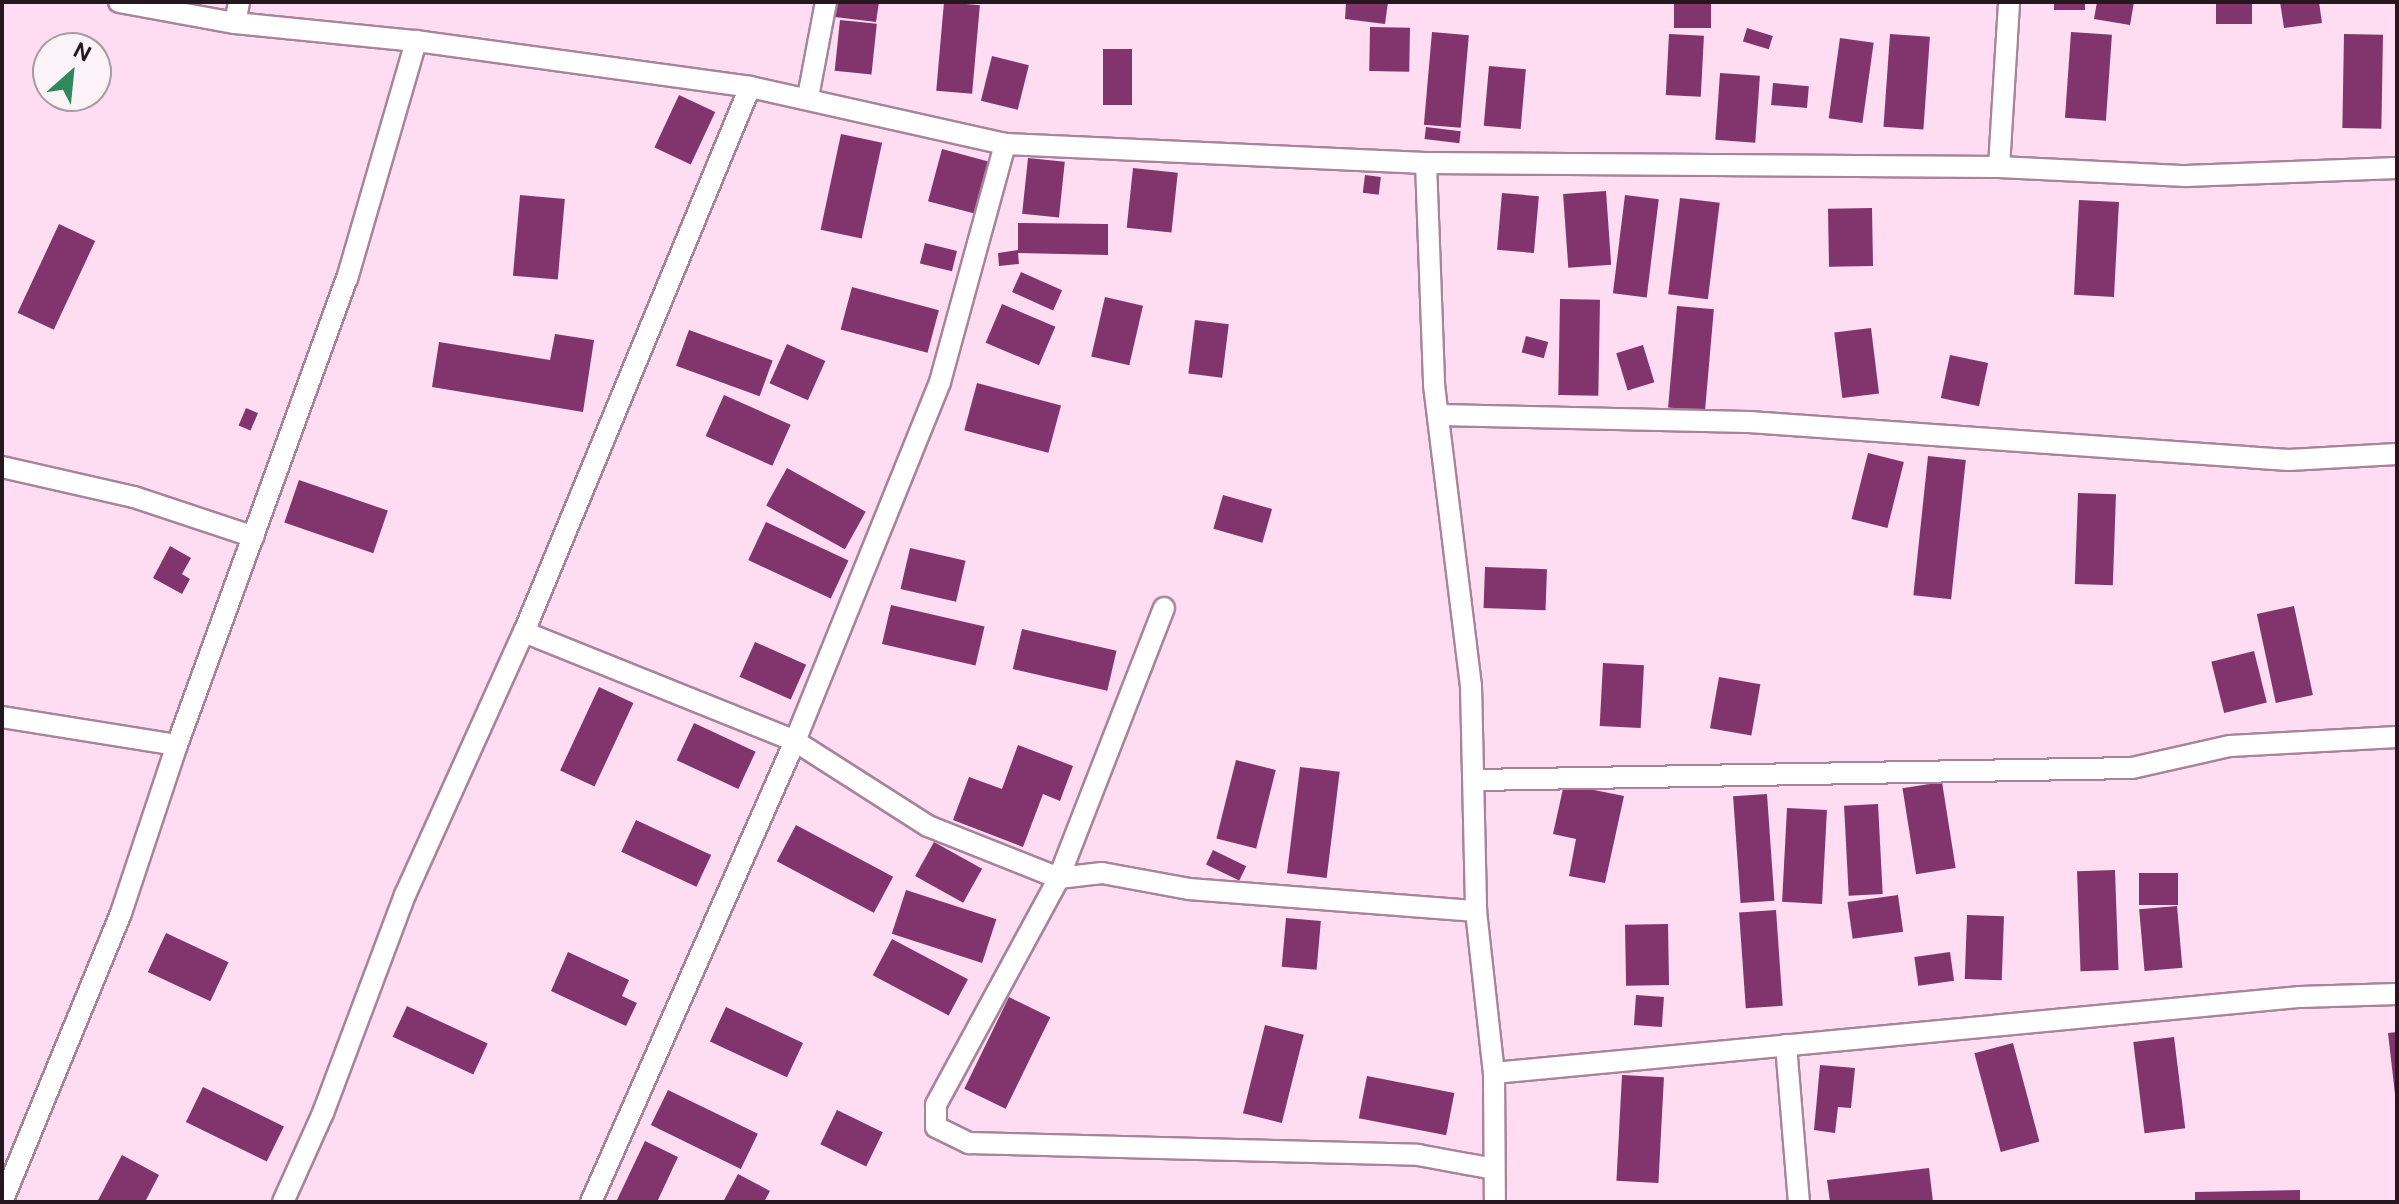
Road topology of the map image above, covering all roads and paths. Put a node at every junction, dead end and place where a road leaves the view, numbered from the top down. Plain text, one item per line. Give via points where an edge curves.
1 (119, 2) edge
2 (239, 2) edge
3 (826, 2) edge
4 (2009, 2) edge
5 (235, 23) junction
6 (416, 41) junction
7 (750, 87) junction
8 (808, 97) junction
9 (1005, 144) junction
10 (1426, 163) junction
11 (1999, 167) junction
12 (2397, 168) edge
13 (1439, 415) junction
14 (2397, 454) edge
15 (2, 467) edge
16 (254, 537) junction
17 (1164, 608) dead end
18 (524, 632) junction
19 (2, 717) edge
20 (2397, 737) edge
21 (795, 741) junction
22 (177, 745) junction
23 (1477, 780) junction
24 (1059, 878) junction
25 (1476, 911) junction
26 (2397, 994) edge
27 (1786, 1045) junction
28 (1494, 1073) junction
29 (1494, 1169) junction
30 (2, 1202) edge
31 (283, 1202) edge
32 (591, 1202) edge
33 (1495, 1202) edge
34 (1799, 1202) edge

1 - 5 street
2 - 5 street
3 - 8 street
4 - 11 street
5 - 6 street
6 - 7 street
6 - 16 street via 347,279
7 - 8 street
7 - 18 street
8 - 9 street
9 - 10 street
9 - 21 street via 940,382
10 - 11 street
10 - 13 street
11 - 12 street via 2186,176
13 - 14 street via 1749,422 2289,460
13 - 23 street
15 - 16 street via 134,497
16 - 22 street
17 - 24 street
18 - 21 street
18 - 31 street via 405,895 323,1113
19 - 22 street
20 - 23 street via 2230,746 2132,768
21 - 24 street via 928,826
21 - 32 street
22 - 30 street via 121,913
23 - 25 street
24 - 25 street via 1102,873 1189,889
24 - 29 street via 936,1105 936,1127 969,1143 1418,1155
25 - 28 street
26 - 27 street via 2300,997
27 - 28 street
27 - 34 street
28 - 29 street
29 - 33 street

